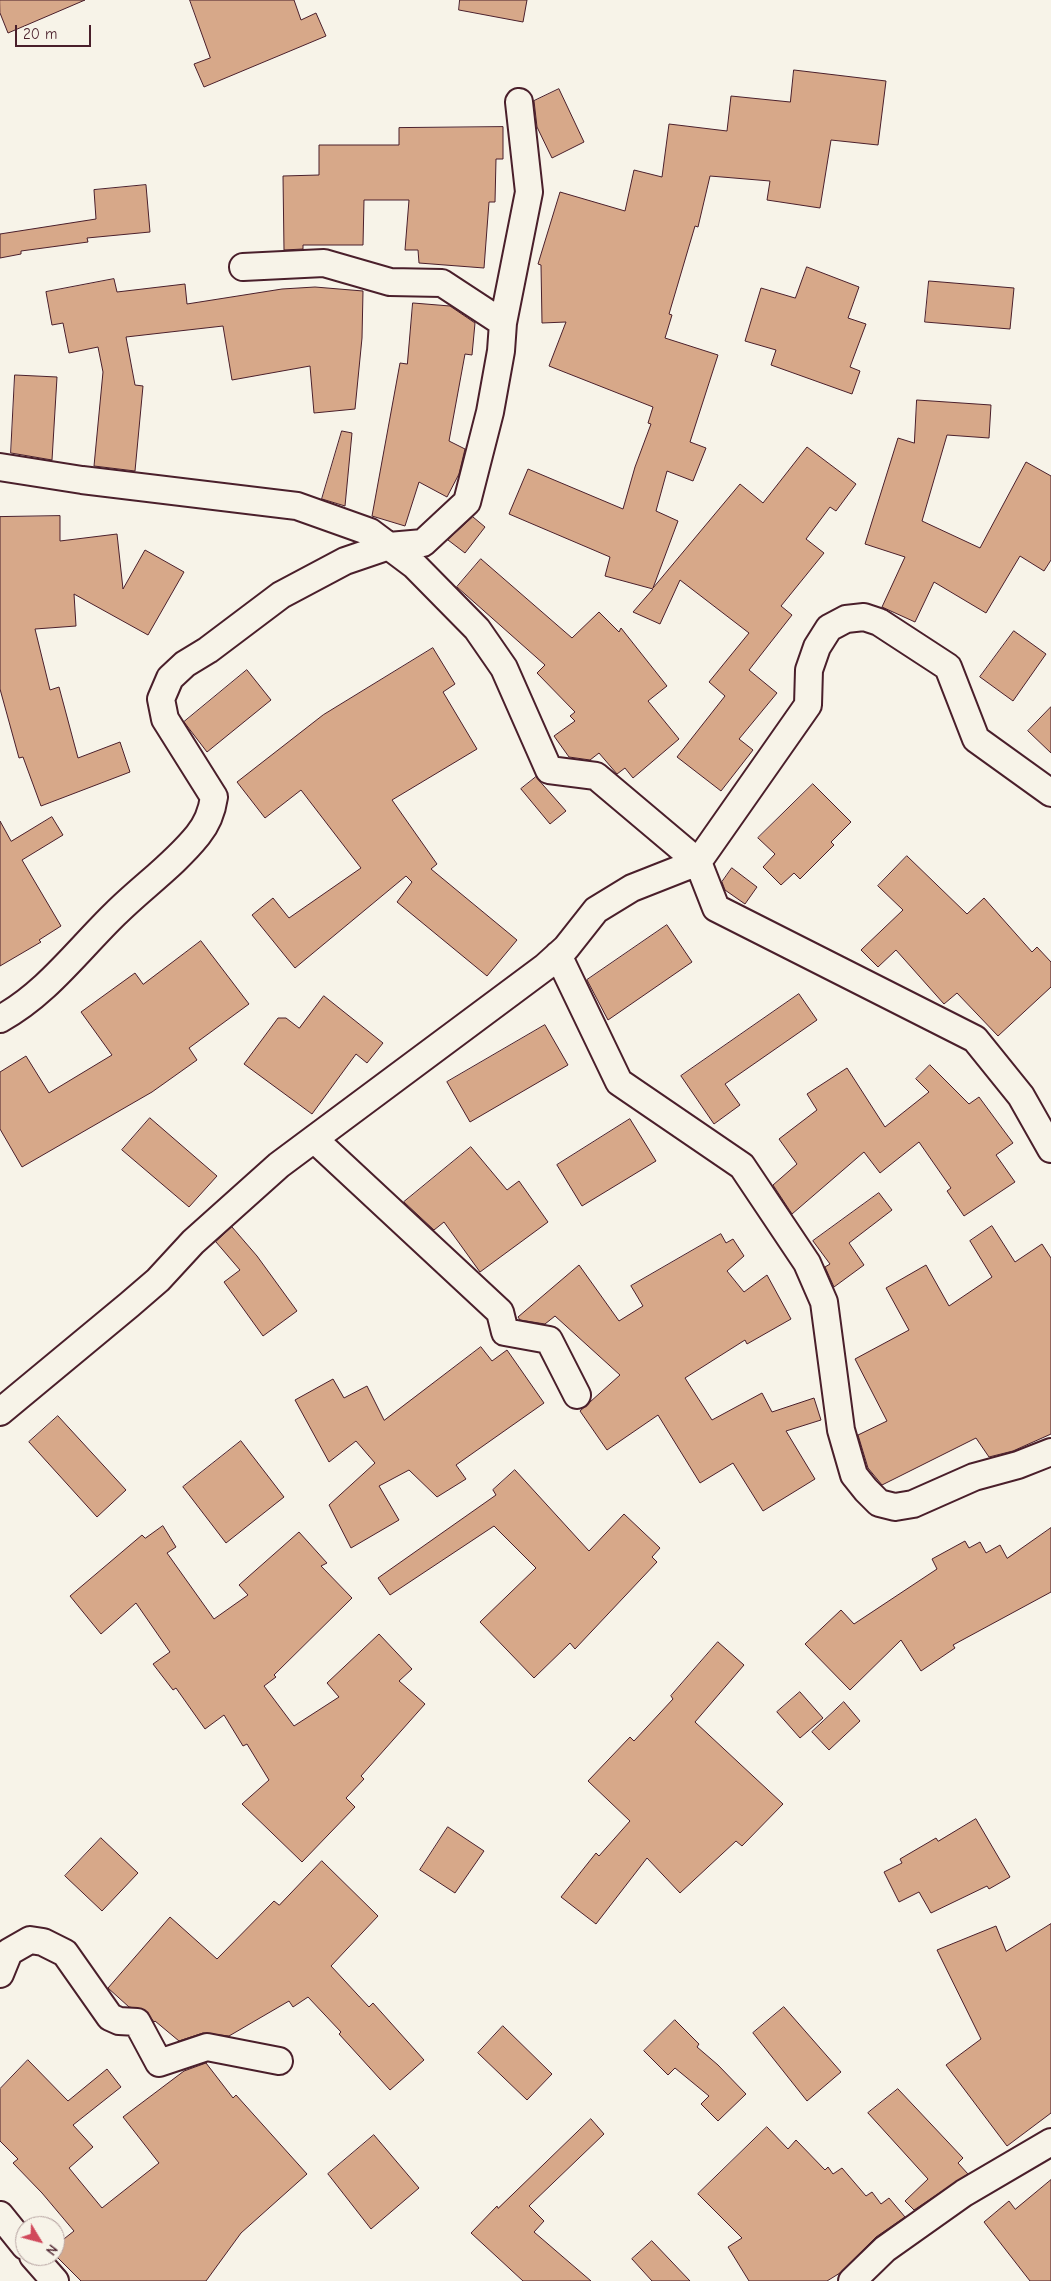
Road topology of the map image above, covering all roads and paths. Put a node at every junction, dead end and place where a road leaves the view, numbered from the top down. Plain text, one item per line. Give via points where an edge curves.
1 (520, 102) dead end
2 (243, 267) dead end
3 (503, 323) junction
4 (0, 467) edge
5 (389, 546) junction
6 (1051, 793) edge
7 (698, 862) junction
8 (558, 955) junction
9 (0, 1019) edge
10 (314, 1139) junction
11 (1051, 1149) edge
12 (577, 1395) dead end
13 (0, 1412) edge
14 (1051, 1452) edge
15 (0, 1974) edge
16 (280, 2061) dead end
17 (1051, 2142) edge
18 (0, 2215) edge
19 (15, 2234) edge
20 (41, 2266) edge
21 (54, 2281) edge
22 (852, 2281) edge

1 - 3 street via 529,192
2 - 3 street via 324,263 390,282 442,283
3 - 5 street via 490,412 467,502 423,543
4 - 5 street via 297,506 370,532
5 - 7 street via 414,565 477,629 504,668 549,770 596,776
5 - 9 street via 345,561 280,596 184,664 170,678 161,700 165,718 214,797 212,812 199,834 155,879 115,914 21,1008
6 - 7 street via 976,739 948,667 879,622 864,617 846,619 829,628 817,647 809,670 808,705
7 - 8 street via 632,888 596,910
7 - 11 street via 716,908 975,1039 1021,1096
8 - 10 street via 498,1004
8 - 14 street via 619,1082 742,1166 807,1263 824,1302 841,1430 854,1475 866,1490 879,1503 895,1507 914,1504 974,1477
10 - 12 street via 500,1312 505,1332 549,1340
10 - 13 street via 194,1242 130,1305
15 - 16 street via 9,1952 30,1940 43,1942 65,1953 110,2017 137,2022 159,2063 207,2047
17 - 22 street via 948,2204 884,2249
18 - 19 street
20 - 21 street

